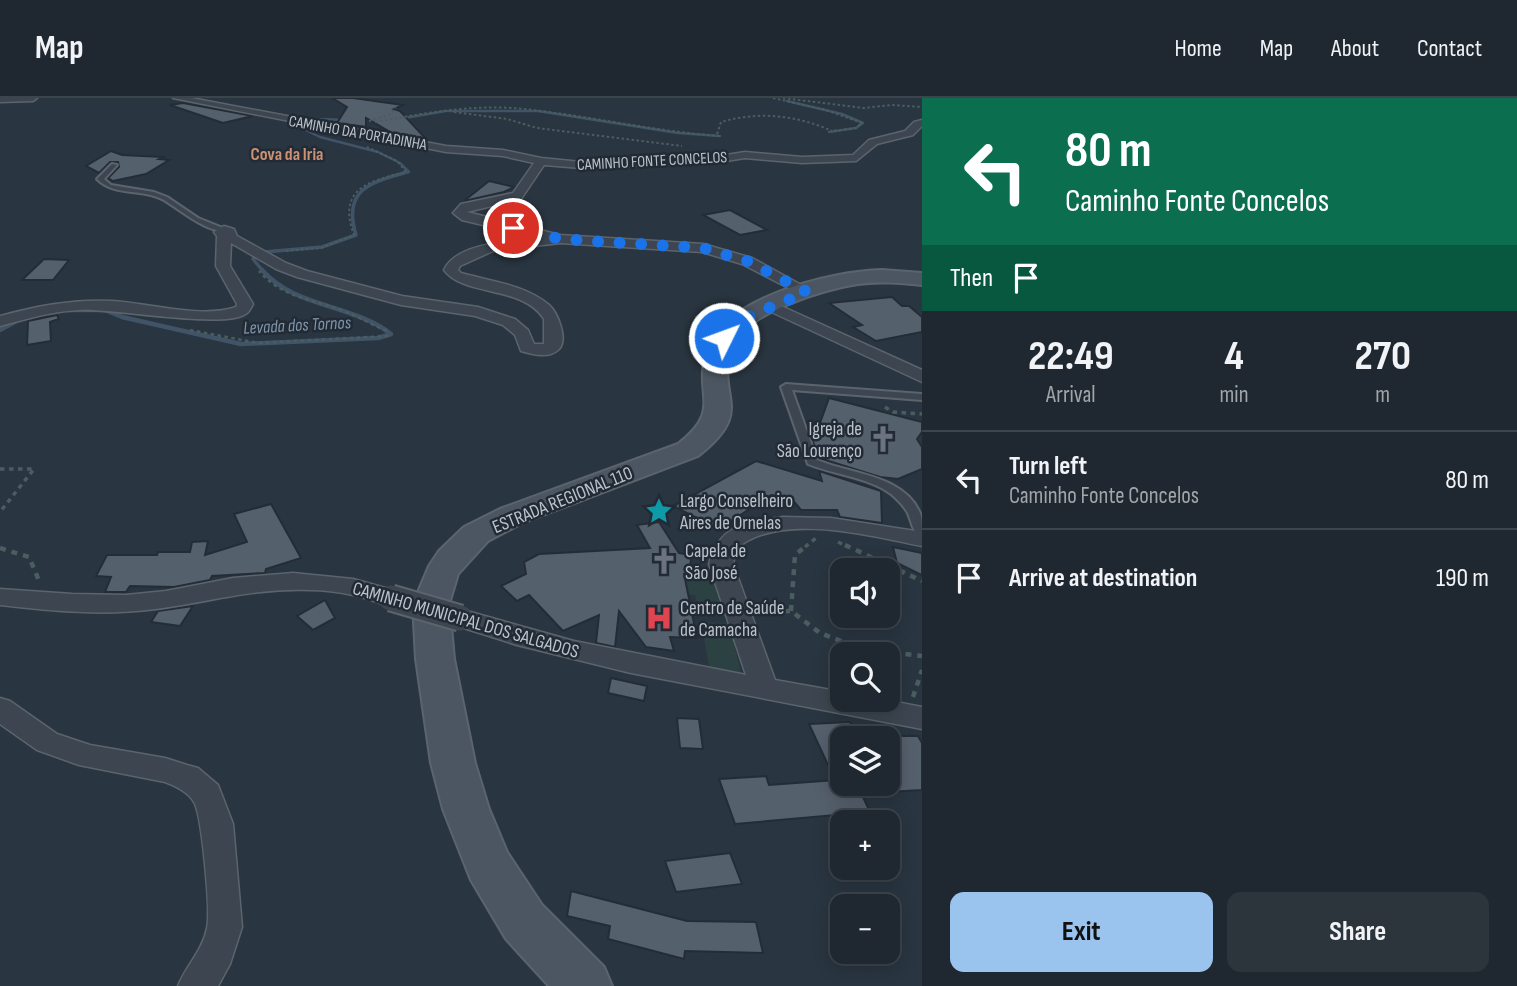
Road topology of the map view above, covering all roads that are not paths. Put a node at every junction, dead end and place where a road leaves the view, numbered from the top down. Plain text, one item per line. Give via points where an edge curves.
1 (33, 98) edge
2 (177, 98) edge
3 (0, 99) edge
4 (922, 122) edge
5 (541, 161) junction
6 (114, 165) dead end
7 (224, 230) junction
8 (560, 239) junction
9 (922, 279) edge
10 (804, 293) junction
11 (760, 311) junction
12 (0, 321) edge
13 (808, 323) junction
14 (922, 377) edge
15 (922, 397) edge
16 (922, 536) edge
17 (0, 597) edge
18 (764, 687) junction
19 (0, 709) edge
20 (914, 717) edge
21 (196, 986) edge
22 (584, 986) edge

1 - 3 street
2 - 5 street, CAMINHO DA PORTADINHA via 446,149
4 - 5 street, CAMINHO FONTE CONCELOS via 909,133 873,142 856,158 745,155 591,165
5 - 8 street via 517,196 465,207 459,213
6 - 7 lane via 100,178 109,187 154,194
7 - 8 street via 281,266 332,283 509,322 522,333 527,347 540,351 552,347 552,320 547,310 526,297 456,276 451,270 454,263 490,247
7 - 12 street via 223,266 245,304 243,310 63,306
8 - 10 street via 703,248 747,261
9 - 10 main road, ESTRADA REGIONAL 110 via 856,278
10 - 11 main road, ESTRADA REGIONAL 110
10 - 13 street
11 - 13 street
11 - 13 street
11 - 22 main road, ESTRADA REGIONAL 110 via 735,324 718,351 719,413 705,438 688,450 511,516 476,534 451,559 435,588 431,604 435,659 466,809 488,865 524,922
13 - 14 street
15 - 16 lane via 786,387 812,462 903,497
16 - 18 street via 774,525 743,533 725,546 721,564
17 - 18 street, CAMINHO MUNICIPAL DOS SALGADOS, bridge via 146,602 233,586 309,582 364,587 547,644 658,670
18 - 20 street
19 - 21 street via 47,742 89,757 187,776 207,794 217,824 225,927 212,964

